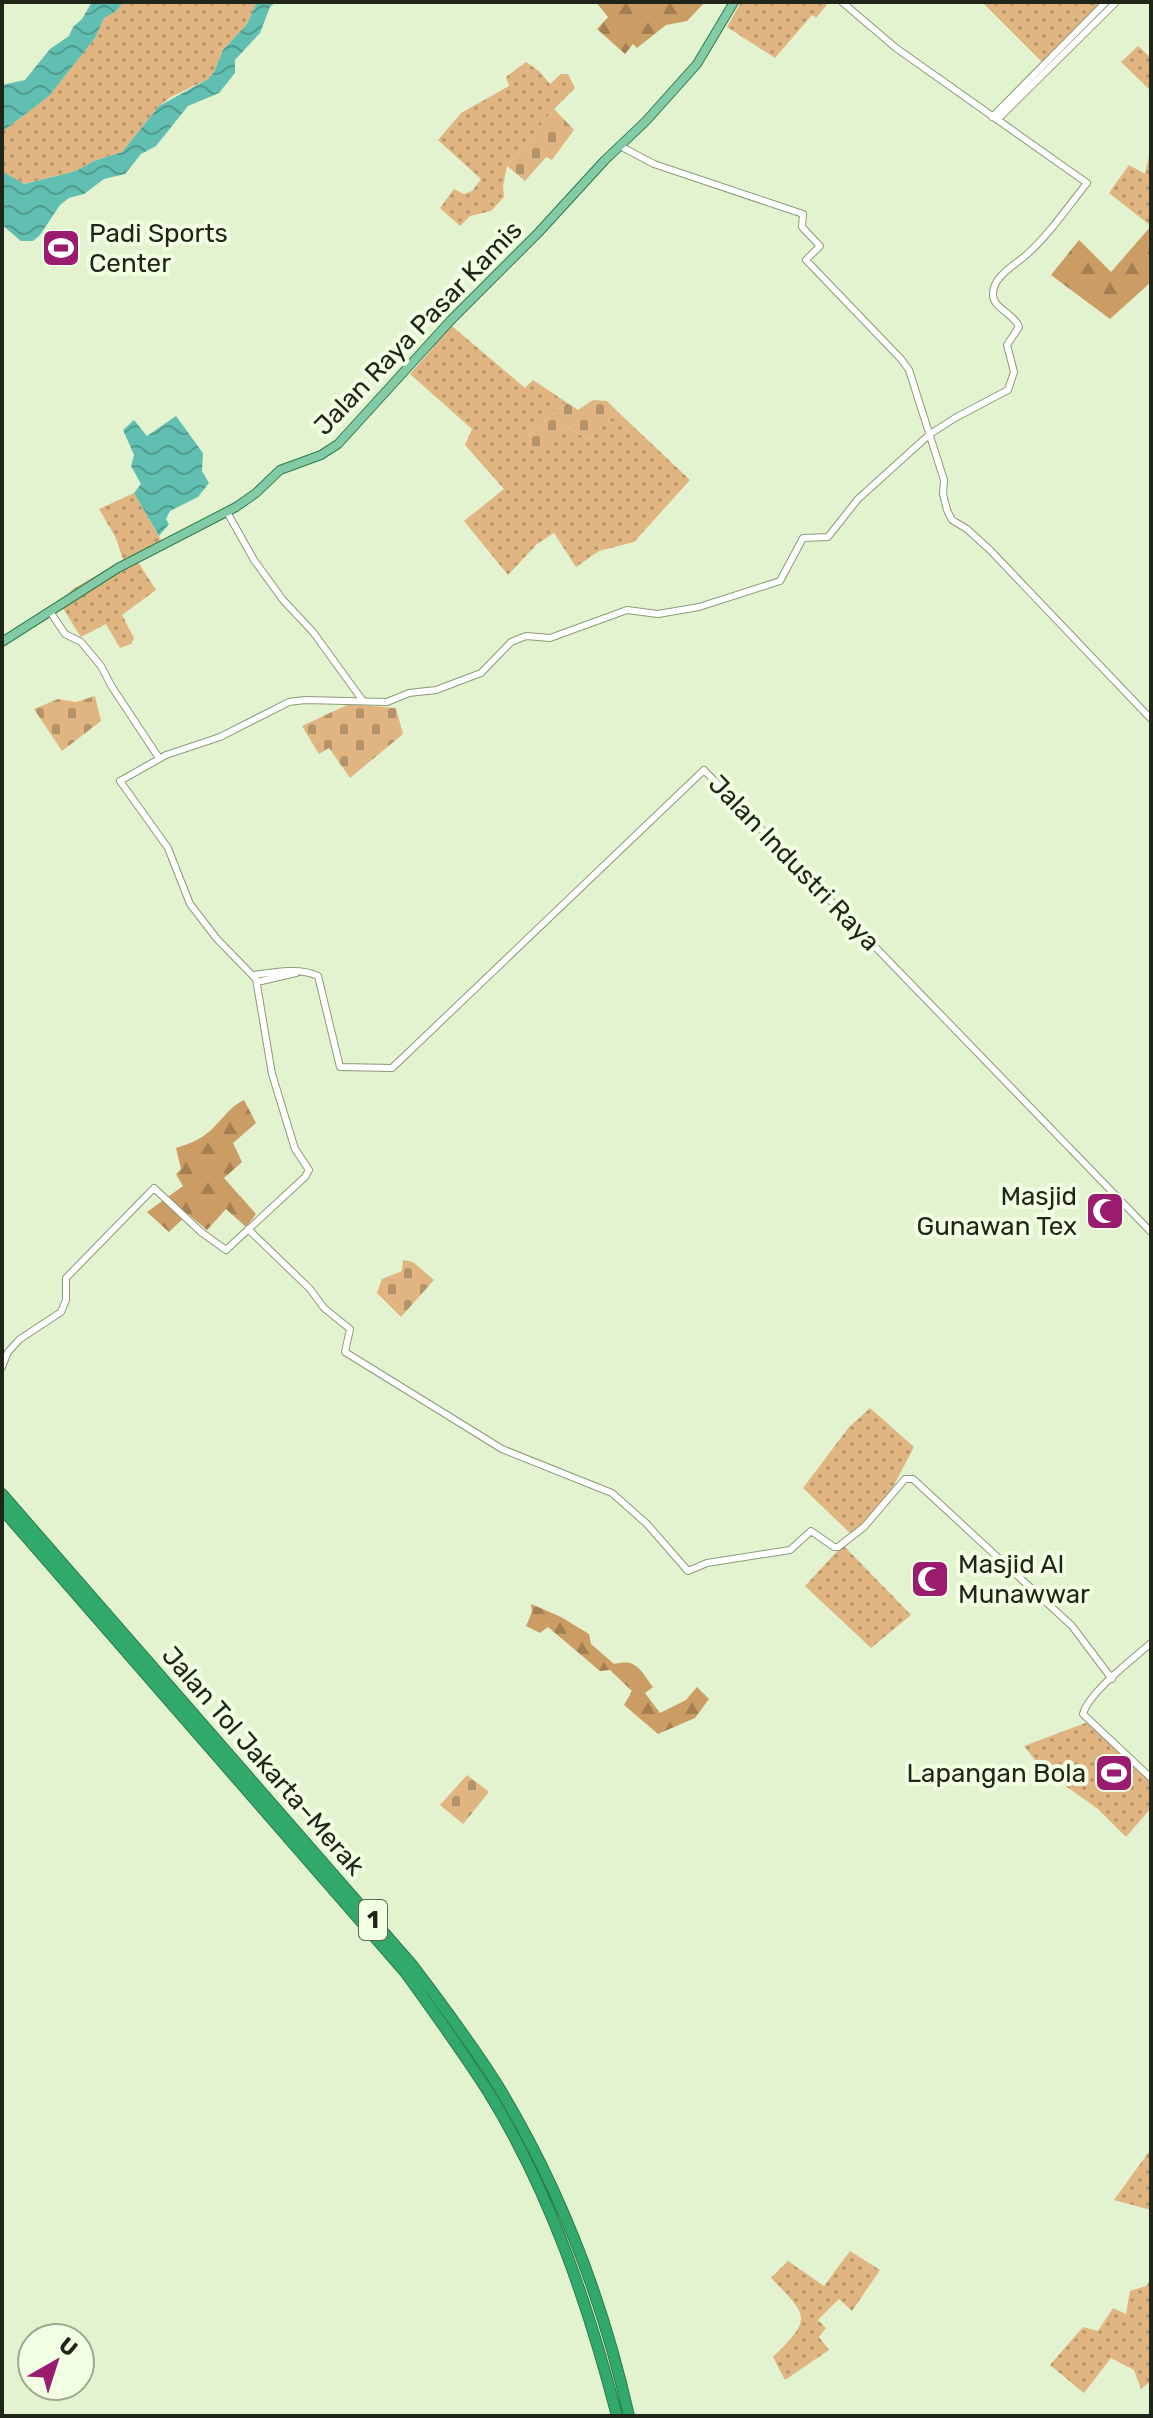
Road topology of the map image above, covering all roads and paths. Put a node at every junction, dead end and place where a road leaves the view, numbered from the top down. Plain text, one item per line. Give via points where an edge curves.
1 (734, 2) edge
2 (842, 2) edge
3 (1106, 2) edge
4 (1116, 2) edge
5 (1062, 51) junction
6 (995, 118) junction
7 (620, 146) junction
8 (930, 434) junction
9 (227, 512) junction
10 (51, 613) junction
11 (2, 642) edge
12 (363, 701) junction
13 (1151, 719) edge
14 (159, 758) junction
15 (256, 978) junction
16 (248, 1229) junction
17 (1151, 1232) edge
18 (2, 1367) edge
19 (2, 1494) edge
20 (2, 1509) edge
21 (1151, 1643) edge
22 (1112, 1679) junction
23 (1151, 1778) edge
24 (617, 2416) edge
25 (629, 2416) edge

1 - 7 main road, Jalan Raya Pasar Kamis via 697,64
2 - 6 street via 896,48
3 - 5 street
4 - 5 street
5 - 6 street
6 - 8 street via 1087,183 995,286 995,301 1019,327 1007,345 1014,372 1008,390
7 - 8 street via 654,164 803,214 802,227 820,246 806,260 906,365
7 - 9 main road, Jalan Raya Pasar Kamis via 338,444 280,470
8 - 12 street via 858,499 828,537 803,538 780,581 699,607 658,614 627,610 550,638 526,636 511,642 481,673 445,688 387,702
8 - 13 street via 952,520 990,550
9 - 10 main road, Jalan Raya Pasar Kamis via 118,568
9 - 12 street via 254,560
10 - 11 main road, Jalan Raya Pasar Kamis
10 - 14 street via 65,634 81,642 101,666
12 - 14 street via 289,702 220,737
14 - 15 street via 120,781 168,848 190,904
15 - 16 street via 272,1074 290,1136 309,1170
15 - 17 street, Jalan Industri Raya via 313,973 320,980 340,1067 392,1068 704,770
16 - 18 street via 222,1249 154,1188 66,1278 61,1312 20,1339
16 - 22 street via 350,1329 345,1352 502,1449 612,1493 688,1571 707,1563 790,1550 811,1531 838,1547 864,1527 905,1479 913,1479 1072,1626
19 - 25 highway, Jalan Tol Jakarta–Merak / 1 via 413,1966 464,2034 557,2197 603,2321
20 - 24 highway, Jalan Tol Jakarta–Merak / 1 via 405,1972 439,2019 490,2095 548,2208 598,2341
21 - 22 street
22 - 23 street via 1083,1714

